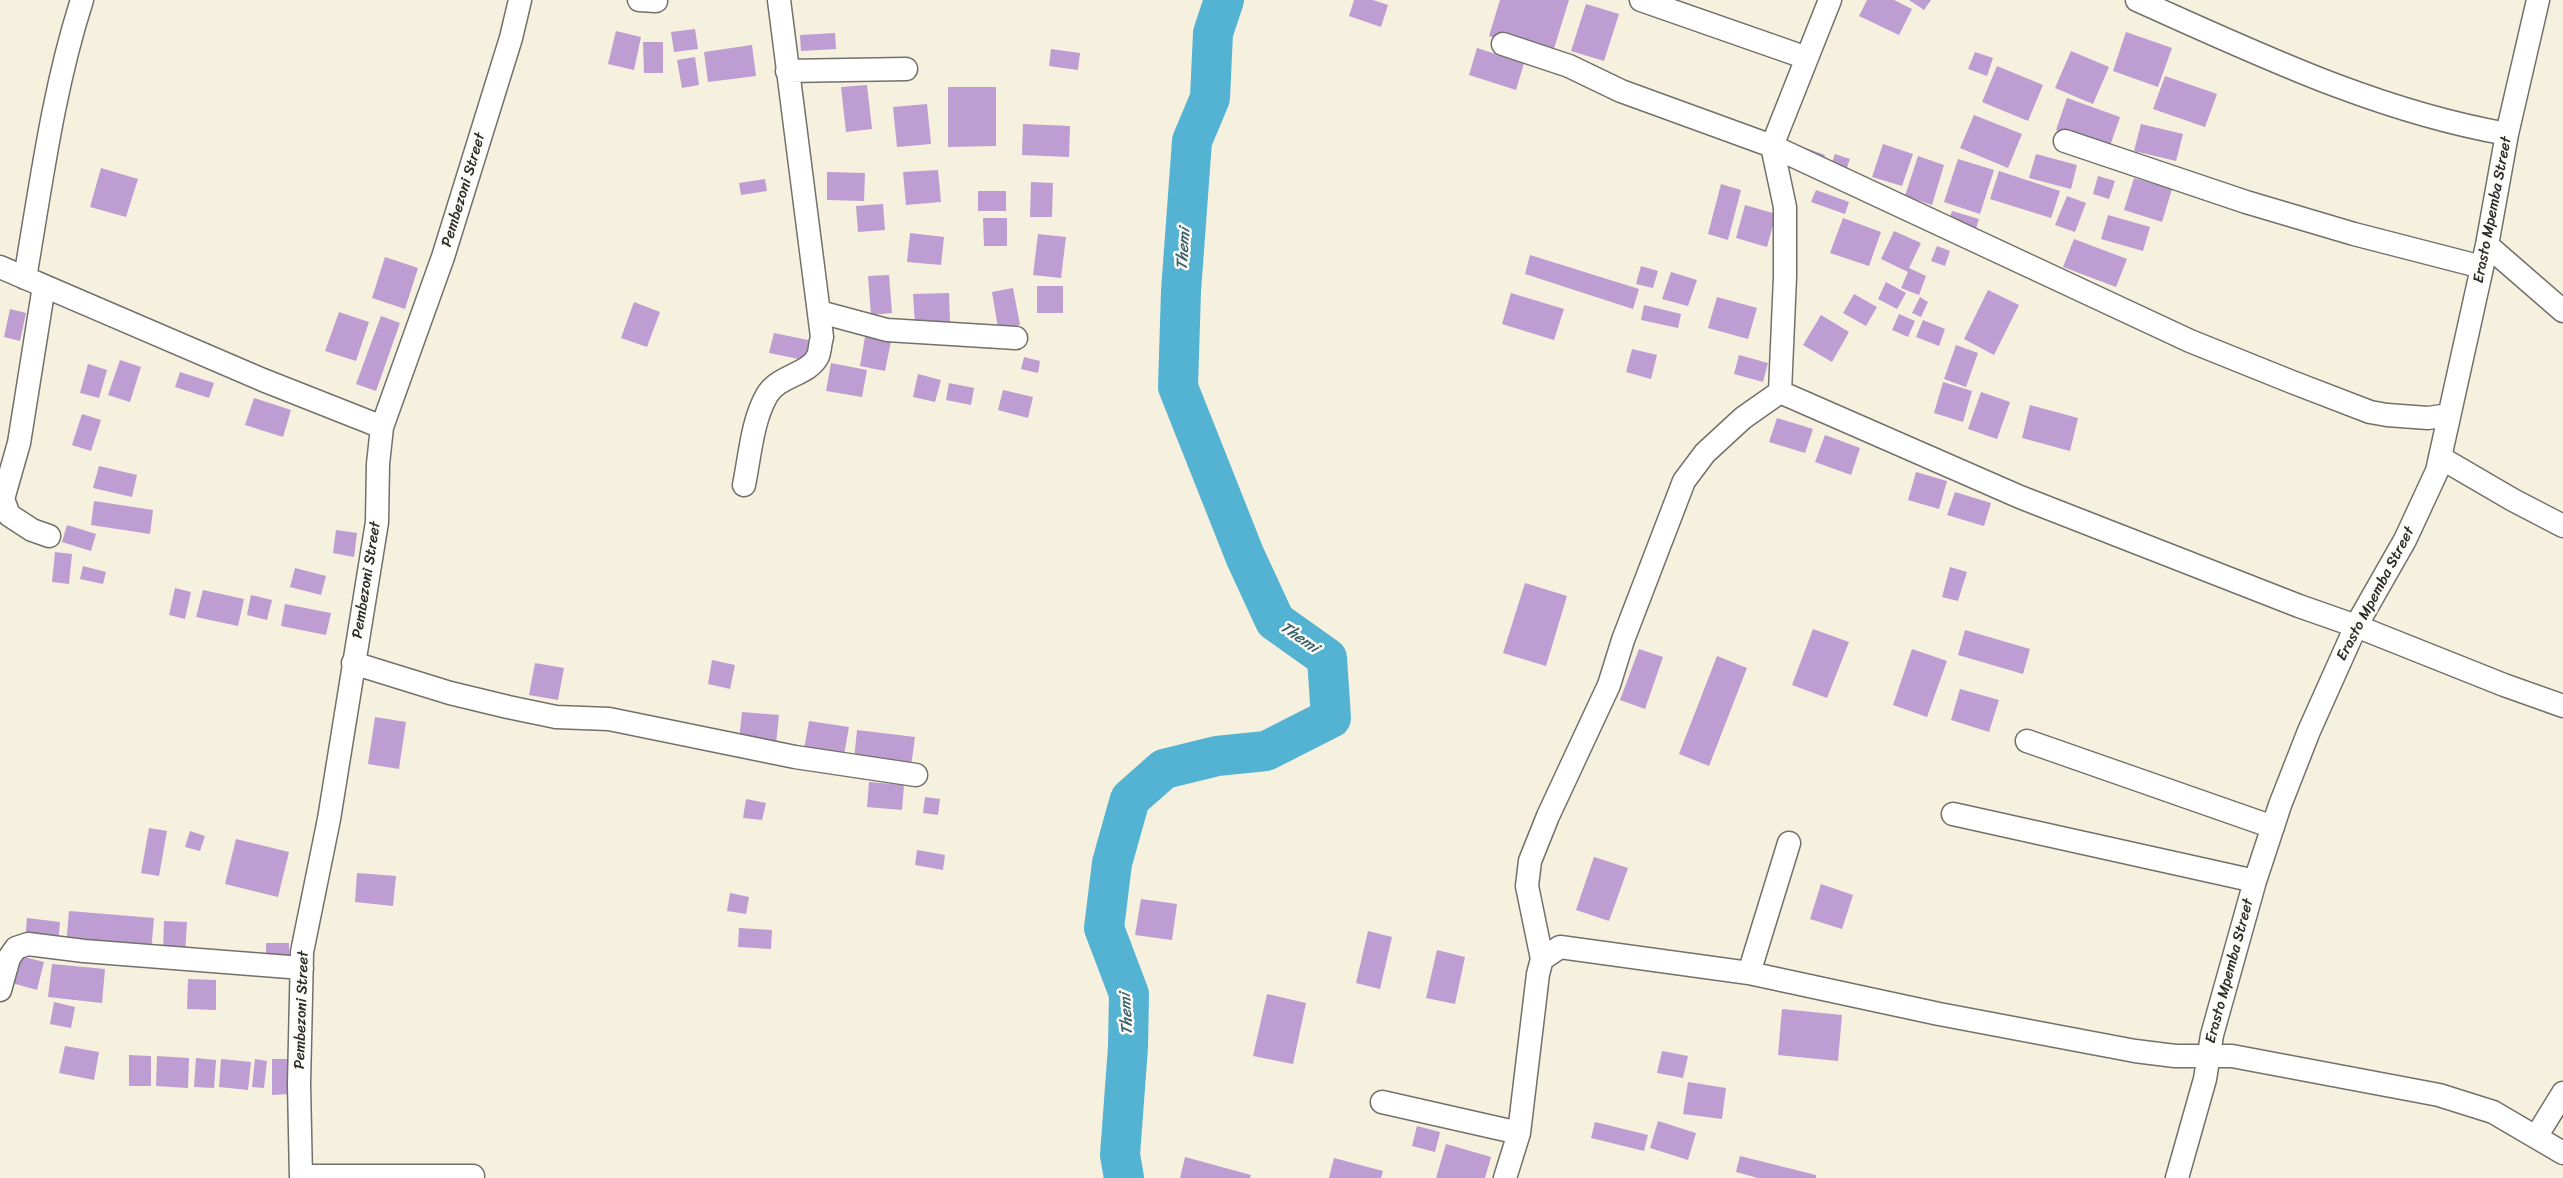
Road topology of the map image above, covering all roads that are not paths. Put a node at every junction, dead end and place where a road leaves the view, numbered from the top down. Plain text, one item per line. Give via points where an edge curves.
1 (82, 0) edge
2 (520, 0) edge
3 (779, 0) edge
4 (1641, 0) edge
5 (1830, 0) edge
6 (2137, 0) edge
7 (2538, 0) edge
8 (1502, 44) dead end
9 (1807, 58) junction
10 (906, 69) dead end
11 (787, 71) junction
12 (2507, 134) junction
13 (2065, 141) dead end
14 (1772, 146) junction
15 (2485, 256) junction
16 (0, 267) edge
17 (34, 282) junction
18 (2563, 311) edge
19 (820, 312) junction
20 (1016, 338) dead end
21 (1780, 392) junction
22 (2449, 415) junction
23 (382, 427) junction
24 (2441, 458) junction
25 (744, 485) dead end
26 (2563, 526) edge
27 (49, 536) dead end
28 (2356, 626) junction
29 (353, 663) junction
30 (2563, 706) edge
31 (2027, 741) dead end
32 (916, 774) dead end
33 (1953, 814) dead end
34 (2273, 828) junction
35 (1789, 843) dead end
36 (2255, 881) junction
37 (1542, 959) junction
38 (302, 968) junction
39 (1749, 973) junction
40 (0, 990) edge
41 (2208, 1055) junction
42 (2563, 1094) edge
43 (1382, 1102) dead end
44 (1519, 1133) junction
45 (2536, 1136) junction
46 (2563, 1153) edge
47 (473, 1176) dead end
48 (301, 1177) edge
49 (1505, 1178) edge
50 (2176, 1178) edge

1 - 17 street via 70,36 48,142
2 - 23 street, Pembezoni Street via 443,258
3 - 11 street
4 - 9 street
5 - 9 street
6 - 12 street via 2286,67 2361,96 2432,118
7 - 12 street, Erasto Mpemba Street
8 - 14 street via 1570,66 1621,91
9 - 14 street
10 - 11 street
11 - 19 street
12 - 15 street, Erasto Mpemba Street
13 - 15 street via 2246,202 2354,234
14 - 21 street via 1785,207
14 - 22 street via 2190,341 2292,382 2370,412 2428,418
15 - 18 street
15 - 22 street, Erasto Mpemba Street
16 - 17 street
17 - 23 street
17 - 27 street via 19,443 3,500 9,515 32,530
19 - 20 street via 887,330
19 - 25 street via 822,337 818,356 810,367 786,377 768,394 755,430
21 - 28 street via 2020,497
21 - 37 street via 1743,418 1705,453 1684,481 1609,685 1530,861 1527,886
22 - 24 street, Erasto Mpemba Street
23 - 29 street, Pembezoni Street via 377,522
24 - 26 street
24 - 28 street, Erasto Mpemba Street via 2405,540
28 - 30 street
28 - 34 street, Erasto Mpemba Street via 2309,731
29 - 32 street via 450,693 556,717 609,719 795,757
29 - 38 street, Pembezoni Street via 329,818 302,952
31 - 34 street
33 - 36 street
34 - 36 street, Erasto Mpemba Street
35 - 39 street
36 - 41 street, Erasto Mpemba Street
37 - 39 street via 1560,947 1575,947
37 - 44 street
38 - 40 street via 28,944 16,948 9,958
38 - 48 street, Pembezoni Street
39 - 41 street via 1939,1014 2135,1051 2175,1056
41 - 45 street via 2257,1060 2439,1095 2493,1112
41 - 50 street, Erasto Mpemba Street via 2205,1079
42 - 45 street
43 - 44 street
44 - 49 street
45 - 46 street
47 - 48 street

